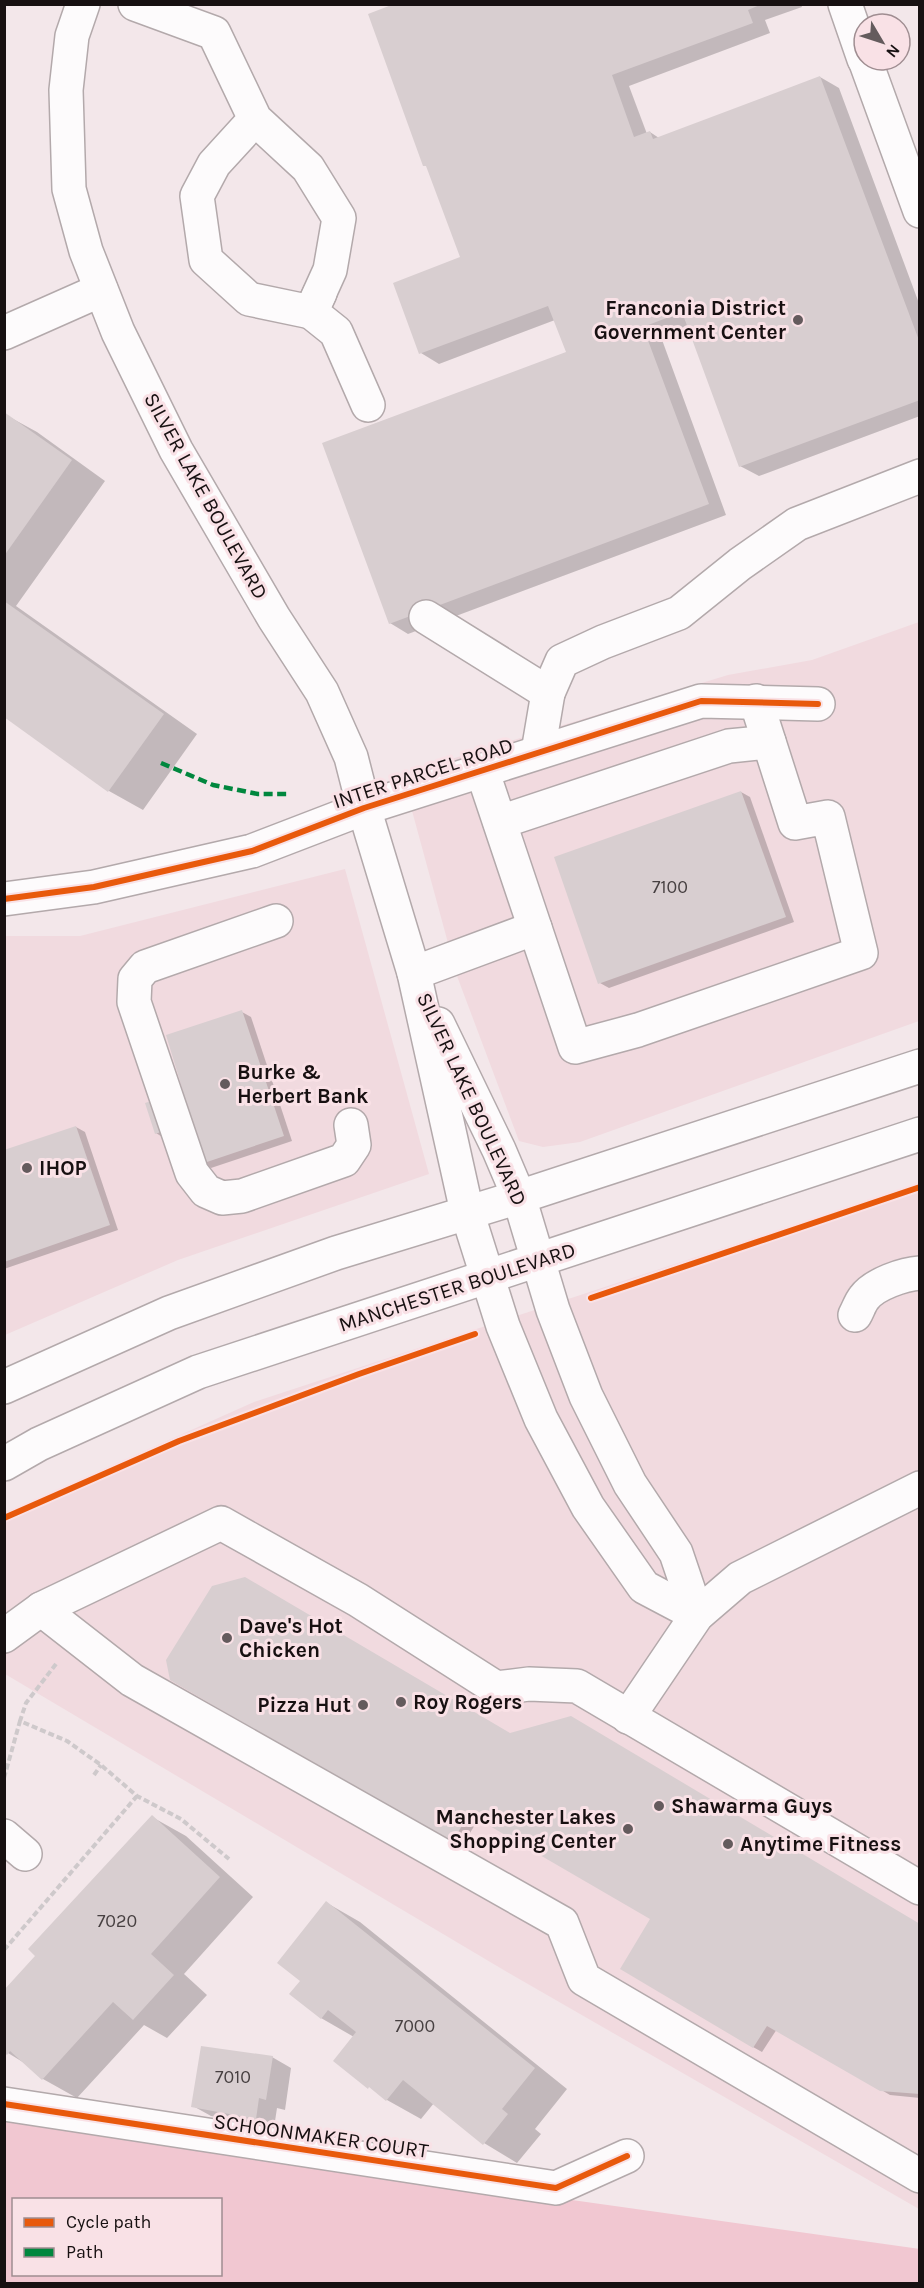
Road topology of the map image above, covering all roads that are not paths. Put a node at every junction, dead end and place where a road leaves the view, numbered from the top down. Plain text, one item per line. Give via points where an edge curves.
1 (83, 4) edge
2 (135, 4) edge
3 (845, 4) edge
4 (852, 24) edge
5 (869, 72) edge
6 (255, 119) junction
7 (920, 211) edge
8 (101, 290) junction
9 (311, 312) junction
10 (4, 333) edge
11 (368, 405) dead end
12 (920, 476) edge
13 (426, 617) dead end
14 (548, 693) junction
15 (756, 701) junction
16 (818, 704) dead end
17 (769, 742) junction
18 (538, 752) junction
19 (482, 770) junction
20 (364, 808) junction
21 (500, 822) junction
22 (4, 899) edge
23 (276, 921) dead end
24 (535, 927) junction
25 (414, 974) junction
26 (920, 1066) edge
27 (351, 1125) dead end
28 (920, 1134) edge
29 (519, 1197) junction
30 (467, 1212) junction
31 (537, 1260) junction
32 (920, 1273) edge
33 (488, 1276) junction
34 (855, 1315) dead end
35 (4, 1387) edge
36 (4, 1464) edge
37 (920, 1488) edge
38 (41, 1609) junction
39 (697, 1616) junction
40 (4, 1636) edge
41 (628, 1717) junction
42 (920, 1888) edge
43 (4, 2104) edge
44 (627, 2156) dead end
45 (920, 2176) edge

1 - 8 street, SILVER LAKE BOULEVARD via 72,36 66,90 69,189
2 - 6 street via 214,33
3 - 4 street
5 - 7 street
6 - 9 street via 308,168 339,218 330,270
6 - 9 street via 214,164 197,196 206,260 249,299
8 - 10 street
8 - 20 street, SILVER LAKE BOULEVARD via 176,450 322,692 351,757
9 - 11 street via 336,332
12 - 14 street via 797,524 679,613 562,661
13 - 14 street
14 - 18 street
15 - 16 street, INTER PARCEL ROAD
15 - 17 street
15 - 18 street, INTER PARCEL ROAD via 701,701
17 - 21 street via 729,746
17 - 24 street via 795,823 828,817 861,953 638,1030 574,1047
18 - 19 street, INTER PARCEL ROAD
19 - 20 street, INTER PARCEL ROAD
19 - 21 street
20 - 22 street, INTER PARCEL ROAD via 252,851 94,887
20 - 25 street, SILVER LAKE BOULEVARD
21 - 24 street
23 - 27 street via 145,967 135,979 134,1002 192,1173 206,1191 222,1198 242,1196 344,1160 354,1145
24 - 25 street
25 - 29 street, SILVER LAKE BOULEVARD
25 - 30 street, SILVER LAKE BOULEVARD
26 - 29 street
28 - 31 street, MANCHESTER BOULEVARD
29 - 30 street
29 - 31 street, SILVER LAKE BOULEVARD
30 - 33 street, SILVER LAKE BOULEVARD
30 - 35 street via 336,1253 169,1313
31 - 33 street, MANCHESTER BOULEVARD
31 - 39 street, SILVER LAKE BOULEVARD via 586,1396 630,1484 676,1553
32 - 34 street via 904,1274 871,1292
33 - 36 street, MANCHESTER BOULEVARD via 198,1372 39,1444
33 - 39 street, SILVER LAKE BOULEVARD via 503,1326 541,1419 588,1507 644,1587
37 - 39 street via 740,1578
38 - 40 street
38 - 41 street via 221,1523 358,1600 496,1688 530,1684 577,1686
38 - 45 street via 132,1680 562,1923 584,1978
39 - 41 street
41 - 42 street
43 - 44 street, SCHOONMAKER COURT via 556,2188

